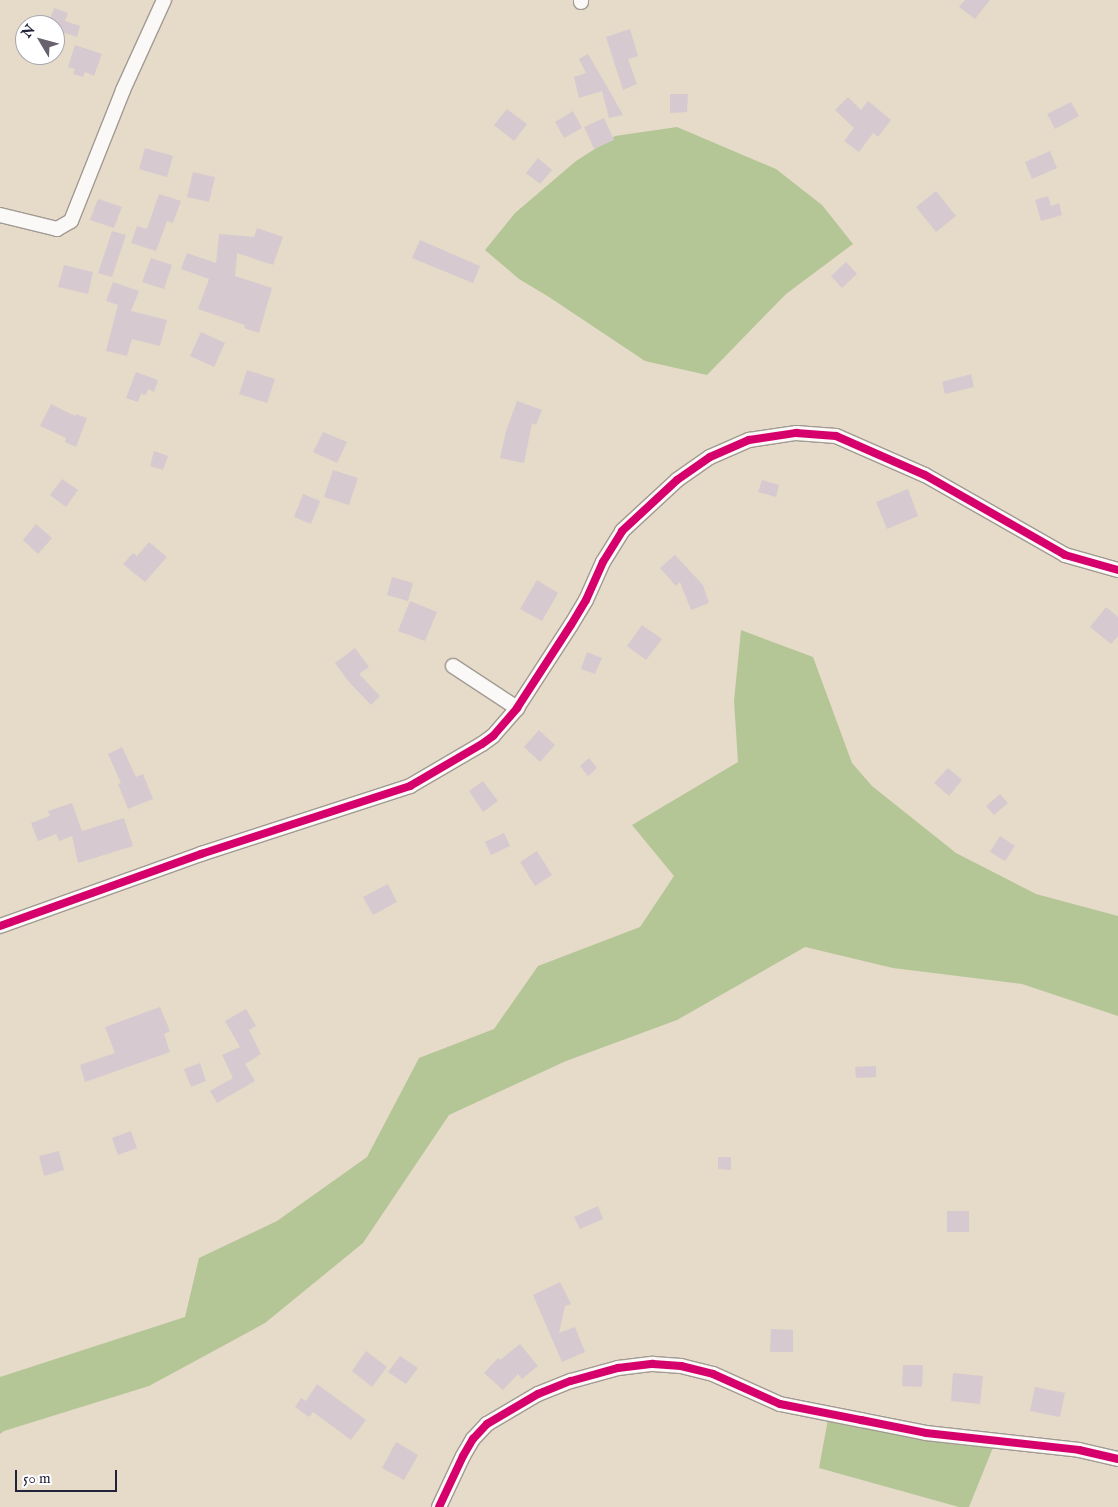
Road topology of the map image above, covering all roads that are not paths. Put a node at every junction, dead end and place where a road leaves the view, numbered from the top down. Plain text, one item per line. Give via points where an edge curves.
1 (164, 0) edge
2 (0, 215) edge
3 (1118, 570) edge
4 (453, 666) dead end
5 (516, 708) junction
6 (0, 926) edge
7 (1118, 1459) edge
8 (440, 1507) edge

1 - 2 street via 123,90 71,221 57,229
3 - 5 street via 1065,555 925,474 836,436 796,433 750,440 728,447 704,462 664,492 622,531 602,562 586,600
4 - 5 street
5 - 6 street via 493,736 410,786 200,854
7 - 8 street via 1079,1450 926,1433 780,1404 713,1374 681,1366 653,1364 618,1368 571,1381 538,1394 487,1424 463,1456

